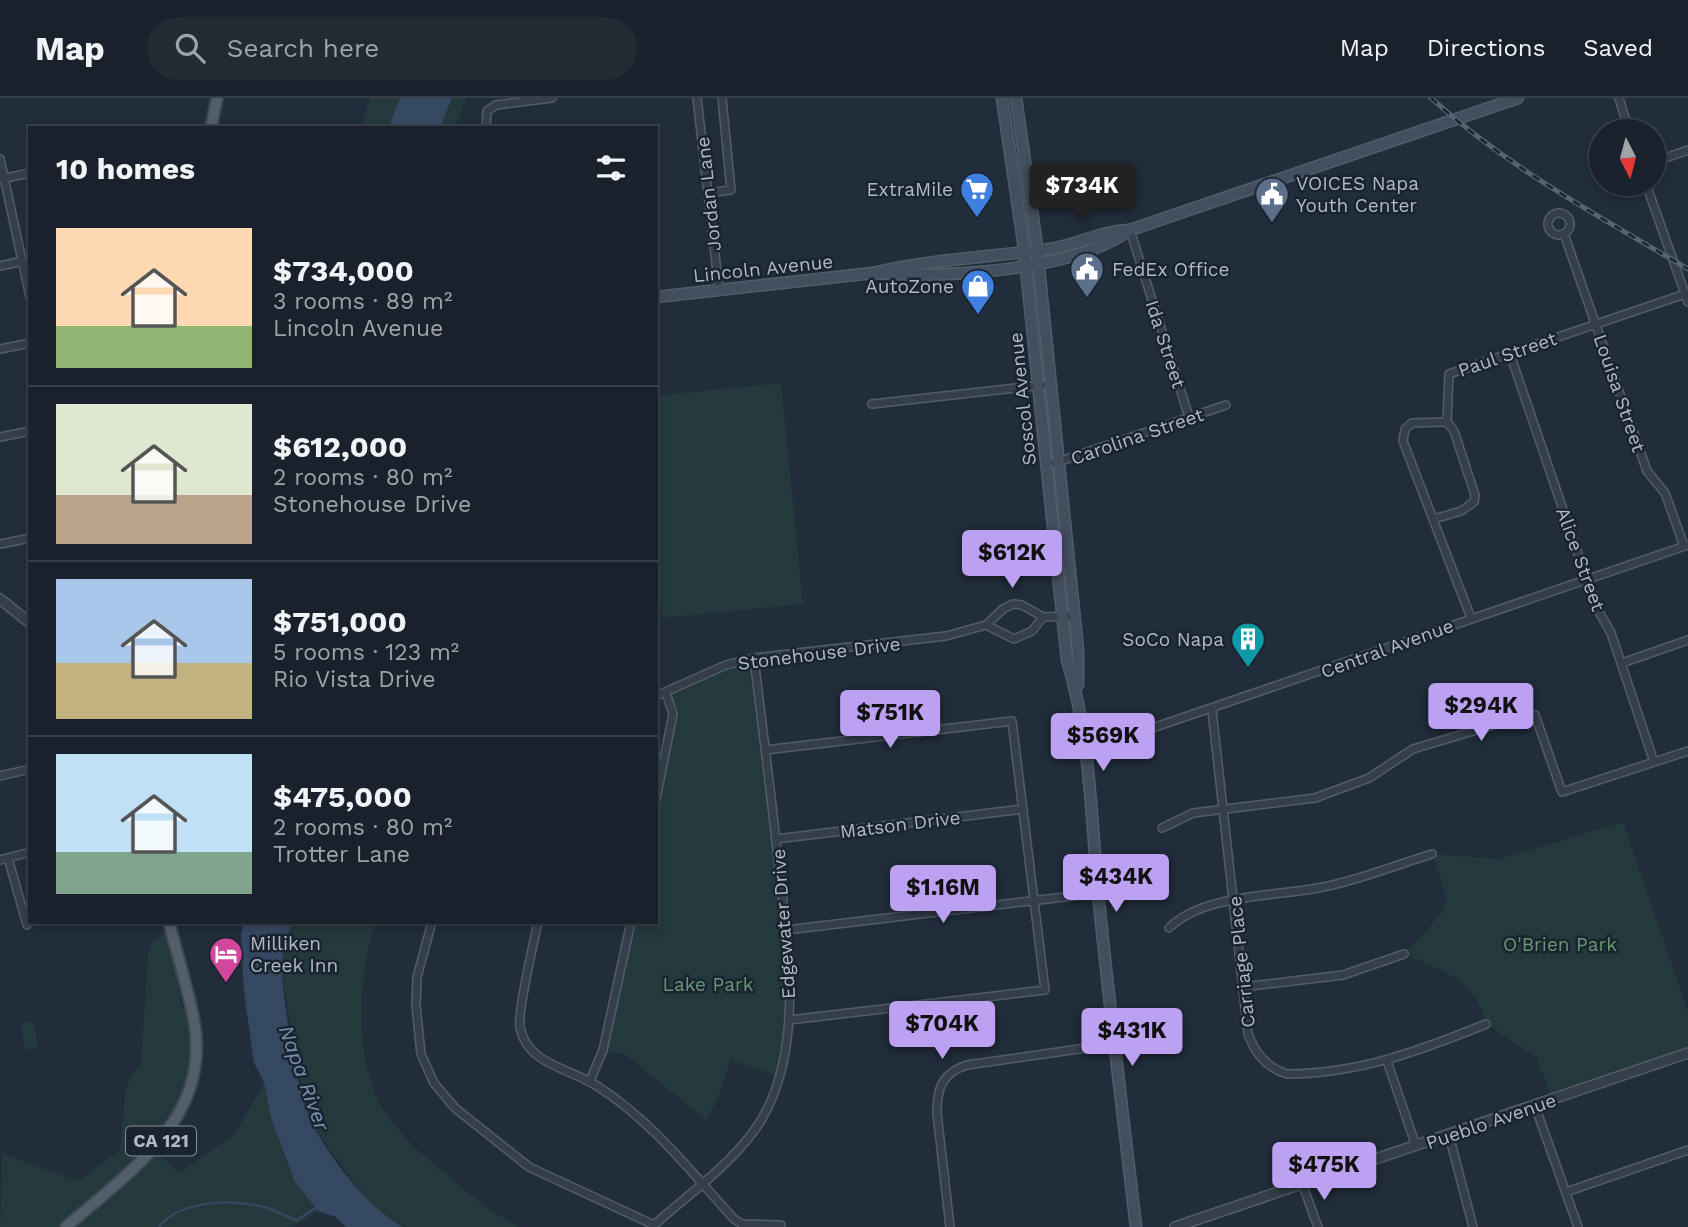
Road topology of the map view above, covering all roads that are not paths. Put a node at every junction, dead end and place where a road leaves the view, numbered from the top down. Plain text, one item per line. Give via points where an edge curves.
1 (217, 98) edge
2 (552, 98) edge
3 (697, 98) edge
4 (722, 98) edge
5 (1002, 98) edge
6 (1016, 98) edge
7 (1518, 98) edge
8 (1619, 98) edge
9 (1625, 119) edge
10 (211, 126) edge
11 (486, 126) edge
12 (1688, 149) edge
13 (1666, 157) edge
14 (0, 159) edge
15 (28, 173) edge
16 (2, 179) edge
17 (708, 193) junction
18 (1650, 196) edge
19 (1130, 230) junction
20 (1564, 234) dead end
21 (1037, 250) junction
22 (1024, 252) junction
23 (22, 261) junction
24 (1038, 265) junction
25 (0, 266) edge
26 (1025, 267) junction
27 (873, 274) junction
28 (28, 288) edge
29 (719, 290) junction
30 (658, 297) edge
31 (1687, 298) edge
32 (1596, 324) junction
33 (28, 342) edge
34 (0, 349) edge
35 (1510, 354) junction
36 (1050, 384) junction
37 (1038, 385) junction
38 (872, 404) dead end
39 (1226, 405) dead end
40 (1189, 417) junction
41 (1447, 422) junction
42 (28, 432) edge
43 (0, 438) edge
44 (1047, 463) junction
45 (1058, 463) junction
46 (1434, 519) junction
47 (28, 538) edge
48 (0, 544) edge
49 (1686, 546) edge
50 (1587, 580) junction
51 (0, 599) edge
52 (1074, 615) junction
53 (1062, 616) junction
54 (1043, 617) junction
55 (1471, 618) junction
56 (28, 621) edge
57 (986, 625) junction
58 (1688, 640) edge
59 (754, 658) junction
60 (1622, 663) junction
61 (666, 692) junction
62 (658, 695) edge
63 (1078, 696) junction
64 (1212, 710) junction
65 (765, 750) junction
66 (1085, 751) junction
67 (1688, 751) edge
68 (1654, 762) junction
69 (28, 769) edge
70 (0, 776) edge
71 (658, 789) edge
72 (1223, 808) junction
73 (1023, 809) junction
74 (1162, 828) dead end
75 (776, 839) junction
76 (28, 853) edge
77 (1432, 854) dead end
78 (4, 859) edge
79 (1098, 893) junction
80 (1234, 899) junction
81 (1034, 901) junction
82 (170, 924) edge
83 (431, 924) edge
84 (538, 924) edge
85 (631, 924) edge
86 (27, 925) dead end
87 (1169, 928) dead end
88 (786, 930) junction
89 (1404, 954) dead end
90 (1243, 988) junction
91 (789, 1020) junction
92 (1486, 1024) dead end
93 (1114, 1044) junction
94 (1688, 1053) edge
95 (1387, 1061) junction
96 (590, 1081) junction
97 (1535, 1106) junction
98 (1448, 1136) junction
99 (1416, 1146) junction
100 (1688, 1150) edge
101 (701, 1183) junction
102 (1303, 1186) junction
103 (1566, 1192) junction
104 (780, 1225) dead end
105 (654, 1226) edge
106 (66, 1227) edge
107 (950, 1227) edge
108 (1136, 1227) edge
109 (1175, 1227) edge
110 (1318, 1227) edge
111 (1473, 1227) edge
112 (1578, 1227) edge

1 - 10 main road
2 - 11 street via 496,105 487,111
3 - 17 street, Jordan Lane
4 - 17 street via 731,190
5 - 22 main road, Soscol Avenue
6 - 21 main road, Soscol Avenue
7 - 19 main road, Lincoln Avenue
8 - 9 street
12 - 13 street
14 - 16 street
15 - 16 street
16 - 23 street
17 - 29 street, Jordan Lane
18 - 31 street
19 - 21 main road, Lincoln Avenue via 1106,231
19 - 24 main road, Lincoln Avenue via 1112,243
19 - 40 street, Ida Street
20 - 32 street, Louisa Street
21 - 22 main road, Lincoln Avenue
21 - 24 main road, Soscol Avenue
22 - 26 main road, Soscol Avenue
22 - 27 main road, Lincoln Avenue via 903,266
23 - 25 street
23 - 28 street
24 - 26 main road, Lincoln Avenue
24 - 36 main road, Soscol Avenue
26 - 27 main road, Lincoln Avenue
26 - 37 main road, Soscol Avenue
27 - 29 main road, Lincoln Avenue
29 - 30 main road, Lincoln Avenue
31 - 32 street, Paul Street
32 - 35 street, Paul Street
32 - 49 street, Louisa Street via 1647,471 1665,494
33 - 34 street
35 - 41 street, Paul Street via 1449,374
35 - 50 street, Alice Street
36 - 37 street
36 - 45 main road, Soscol Avenue
37 - 38 street
37 - 44 main road, Soscol Avenue
39 - 40 street, Carolina Street
40 - 45 street, Carolina Street
41 - 46 street via 1455,433 1474,502
41 - 46 street via 1412,423 1405,429 1403,441 1429,516
42 - 43 street
44 - 45 street, Carolina Street
44 - 53 main road, Soscol Avenue
45 - 52 main road, Soscol Avenue
46 - 55 street
47 - 48 street
49 - 50 street, Central Avenue
50 - 55 street, Central Avenue
50 - 60 street, Alice Street
51 - 56 street
52 - 53 street, Stonehouse Drive
52 - 63 main road, Soscol Avenue
53 - 54 street, Stonehouse Drive
53 - 63 main road, Soscol Avenue via 1067,660
54 - 57 street, Stonehouse Drive via 1013,604
54 - 57 street via 1032,631 1014,639
55 - 64 street, Central Avenue
57 - 59 street, Stonehouse Drive via 910,642
58 - 60 street
59 - 61 street, Stonehouse Drive via 726,665
59 - 65 street, Edgewater Drive
60 - 68 street, Alice Street
61 - 62 street, Stonehouse Drive
61 - 71 street via 673,715
63 - 66 main road, Soscol Avenue
64 - 66 street, Central Avenue
64 - 72 street, Carriage Place
65 - 73 street via 1012,721
65 - 75 street, Edgewater Drive
66 - 79 main road, Soscol Avenue
67 - 68 street
68 - 72 street via 1562,792 1535,715 1524,716 1413,749 1369,778 1309,800
69 - 70 street
72 - 74 street via 1193,814
72 - 80 street, Carriage Place
73 - 75 street, Matson Drive
73 - 81 street
75 - 88 street, Edgewater Drive
76 - 78 street
77 - 80 street via 1324,887
78 - 86 street
79 - 81 street
79 - 93 main road, Soscol Avenue
80 - 87 street via 1180,918
80 - 90 street, Carriage Place
81 - 88 street
81 - 91 street via 1045,990
82 - 106 main road, CA 121 via 194,1021 197,1048 192,1087 177,1119 153,1151
83 - 105 street via 420,963 416,1005 421,1054 434,1083 455,1108 528,1167
84 - 96 street via 519,1026 527,1045 545,1062
85 - 96 street via 603,1050
88 - 91 street, Edgewater Drive
89 - 90 street via 1343,975
90 - 95 street, Carriage Place via 1248,1034 1276,1071 1298,1074
91 - 101 street, Edgewater Drive via 777,1086 763,1116 743,1146
92 - 95 street, Carriage Place
93 - 107 street via 967,1065 943,1079 937,1113
93 - 108 main road, Soscol Avenue
94 - 97 street, Pueblo Avenue
95 - 99 street
96 - 101 street via 630,1107
97 - 98 street, Pueblo Avenue
97 - 103 street
98 - 99 street, Pueblo Avenue
98 - 111 street
99 - 102 street, Pueblo Avenue
100 - 103 street
101 - 104 street via 742,1224
101 - 105 street, Edgewater Drive
102 - 109 street, Pueblo Avenue
102 - 110 street
103 - 112 street

